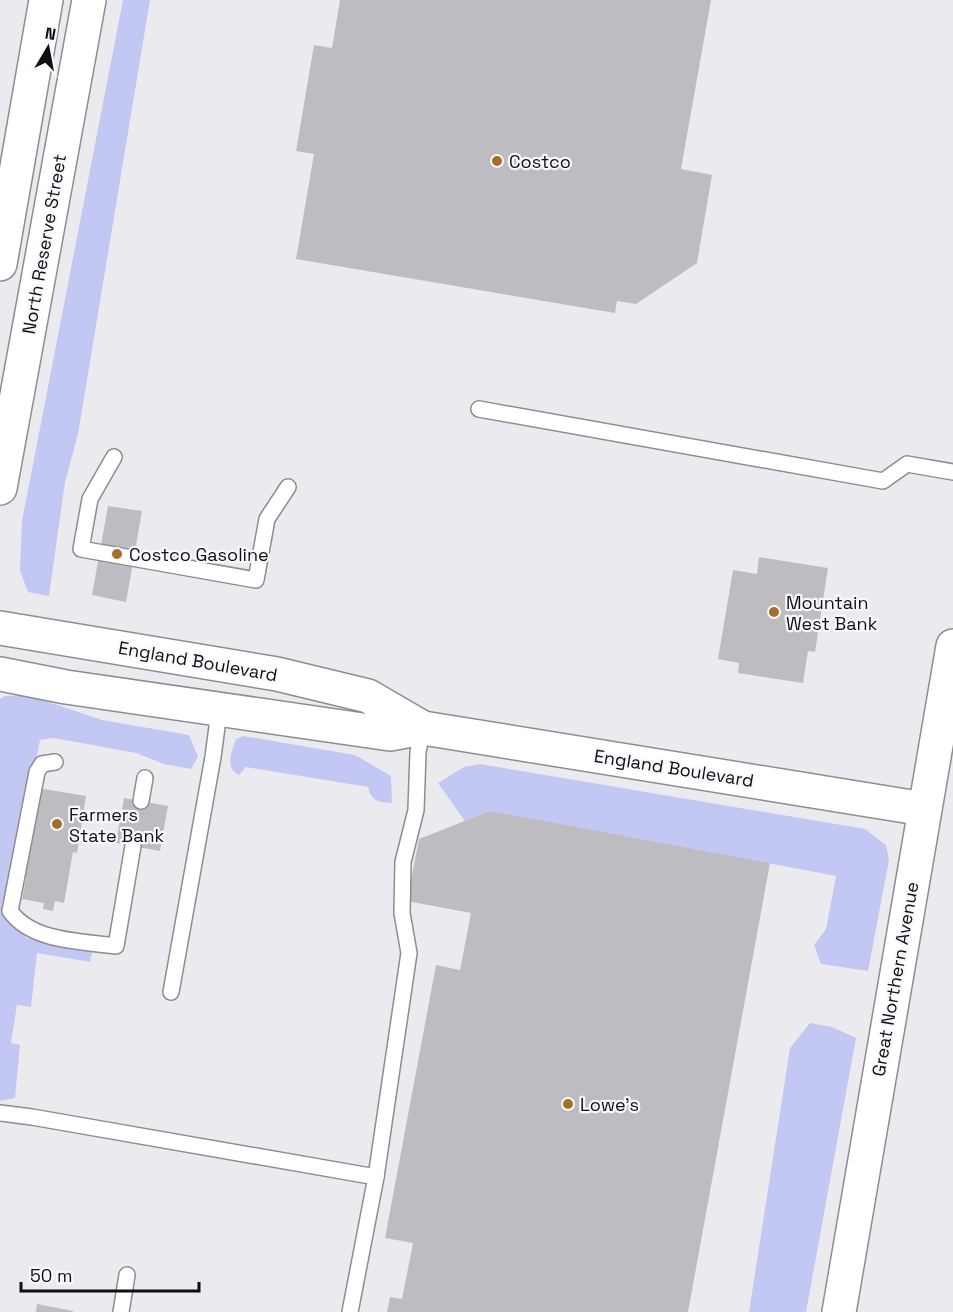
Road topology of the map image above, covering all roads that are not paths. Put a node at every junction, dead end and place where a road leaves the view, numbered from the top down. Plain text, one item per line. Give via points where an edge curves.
1 (46, 0) edge
2 (88, 0) edge
3 (105, 0) edge
4 (0, 264) edge
5 (32, 315) junction
6 (479, 409) dead end
7 (114, 457) dead end
8 (953, 472) edge
9 (288, 487) dead end
10 (0, 488) edge
11 (0, 628) edge
12 (953, 646) edge
13 (0, 674) edge
14 (217, 710) junction
15 (423, 728) junction
16 (55, 762) dead end
17 (145, 778) dead end
18 (141, 801) dead end
19 (924, 809) junction
20 (133, 846) dead end
21 (171, 992) dead end
22 (0, 1113) edge
23 (376, 1177) junction
24 (127, 1275) dead end
25 (121, 1312) edge
26 (350, 1312) edge
27 (839, 1312) edge

1 - 4 main road
2 - 5 main road, North Reserve Street
3 - 5 main road via 49,292 46,304
5 - 10 main road, North Reserve Street
6 - 8 lane via 883,481 907,464
7 - 9 lane via 90,499 81,549 256,580 267,519
11 - 15 main road, England Boulevard via 277,674 368,696
12 - 19 main road, Great Northern Avenue
13 - 14 main road, England Boulevard
14 - 15 main road, England Boulevard via 390,734
14 - 21 lane via 213,757
15 - 19 main road, England Boulevard
15 - 23 lane via 416,810 403,862 402,913 410,953
16 - 20 lane via 42,764 37,772 10,911 17,921 32,931 53,937 116,946
17 - 18 lane
19 - 27 main road, Great Northern Avenue
22 - 23 lane
23 - 26 lane
24 - 25 lane

